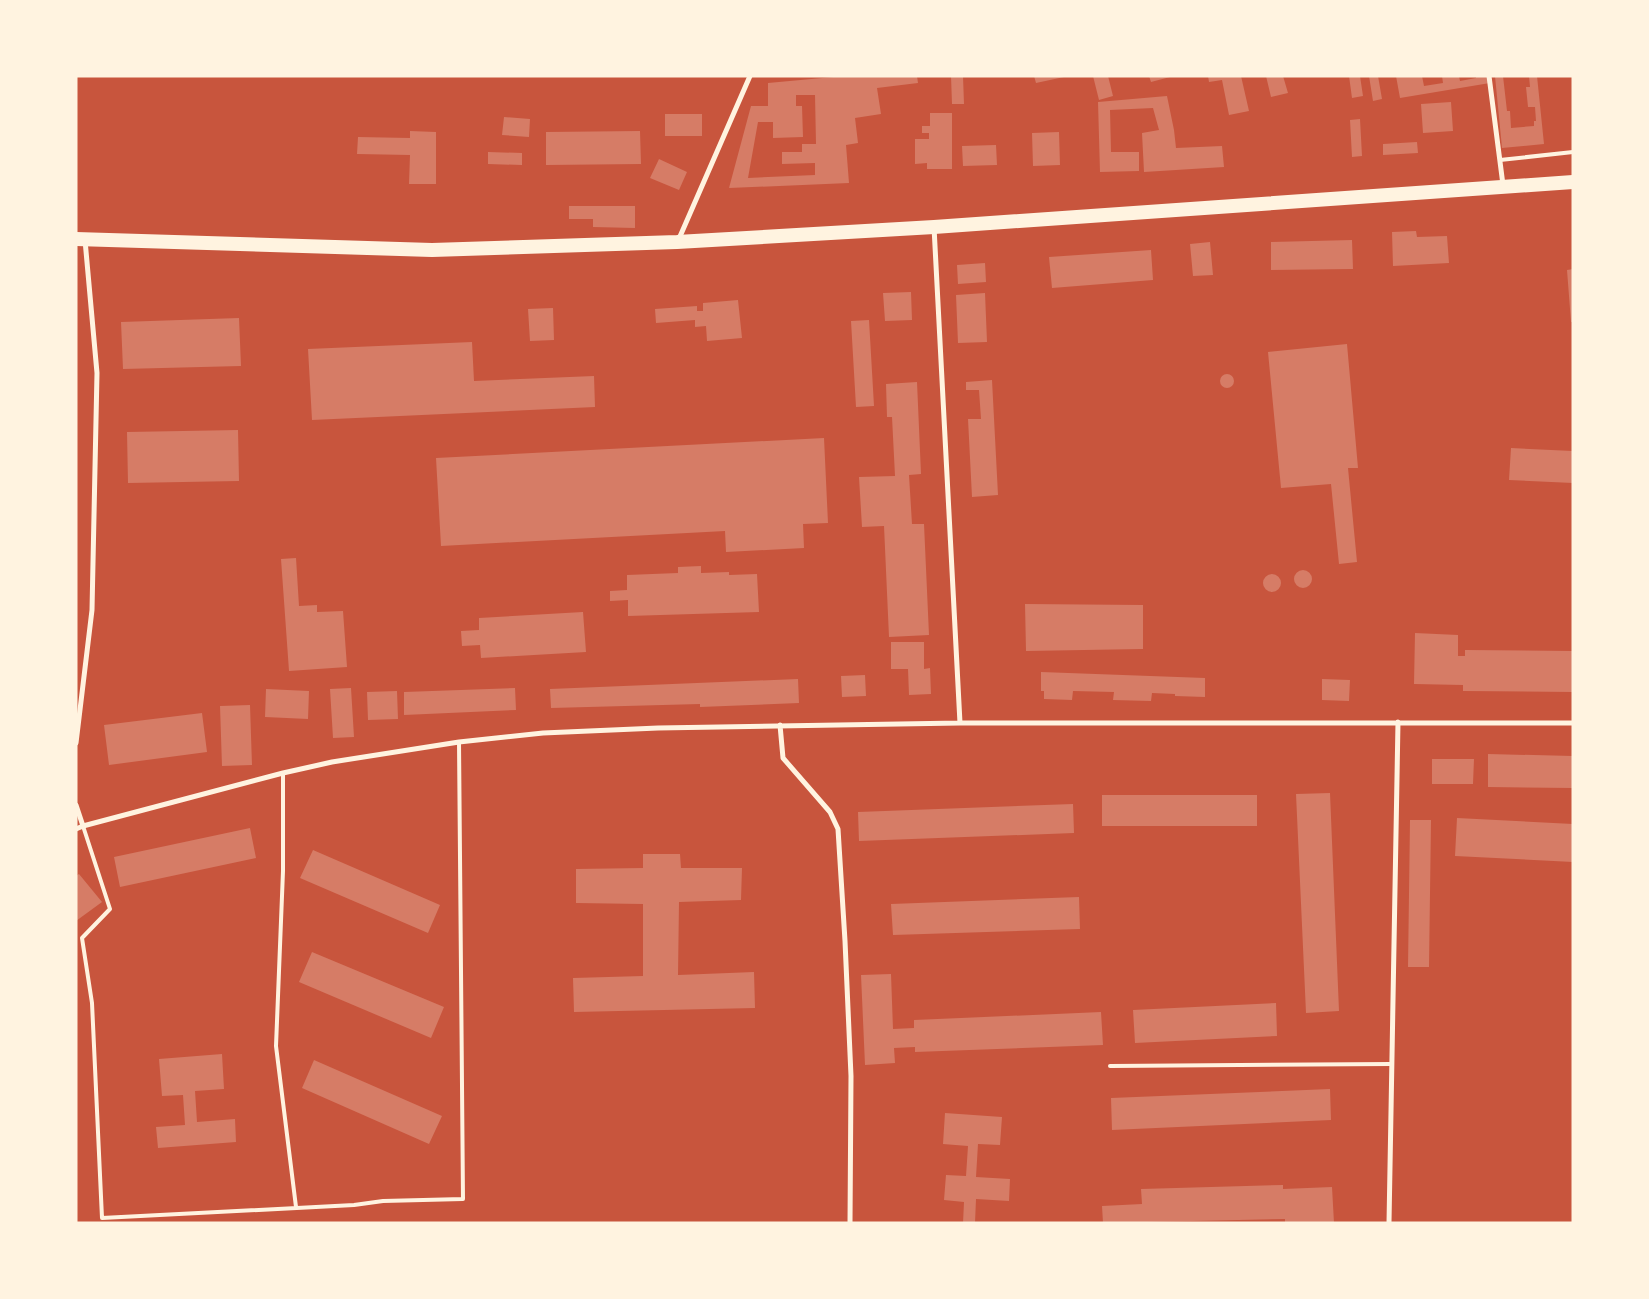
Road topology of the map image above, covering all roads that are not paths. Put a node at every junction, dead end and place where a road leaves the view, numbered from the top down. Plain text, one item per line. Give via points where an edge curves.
1 (750, 76) edge
2 (1489, 76) edge
3 (1573, 152) edge
4 (1500, 160) junction
5 (1573, 182) edge
6 (1504, 187) junction
7 (934, 227) junction
8 (80, 239) edge
9 (677, 242) junction
10 (960, 722) junction
11 (1398, 722) junction
12 (1573, 722) edge
13 (780, 725) junction
14 (459, 742) junction
15 (76, 744) edge
16 (283, 772) junction
17 (76, 805) edge
18 (83, 826) junction
19 (76, 829) edge
20 (1392, 1064) junction
21 (1110, 1066) dead end
22 (296, 1207) junction
23 (850, 1223) edge
24 (1389, 1223) edge

1 - 9 street
2 - 4 street
3 - 4 lane
4 - 6 street
5 - 6 highway
6 - 7 highway
7 - 9 highway
7 - 10 street
8 - 9 highway via 432,250
8 - 15 street via 96,373 92,610
10 - 11 street
10 - 13 street
11 - 12 street
11 - 20 street
13 - 14 street via 543,734
13 - 23 street via 783,758 830,812 838,829 851,1076
14 - 16 street
14 - 22 lane via 463,1198
16 - 18 street
16 - 22 lane via 283,871 276,1046
17 - 18 street
18 - 19 street
18 - 22 lane via 110,909 82,938 92,1003 102,1218
20 - 21 lane
20 - 24 street

